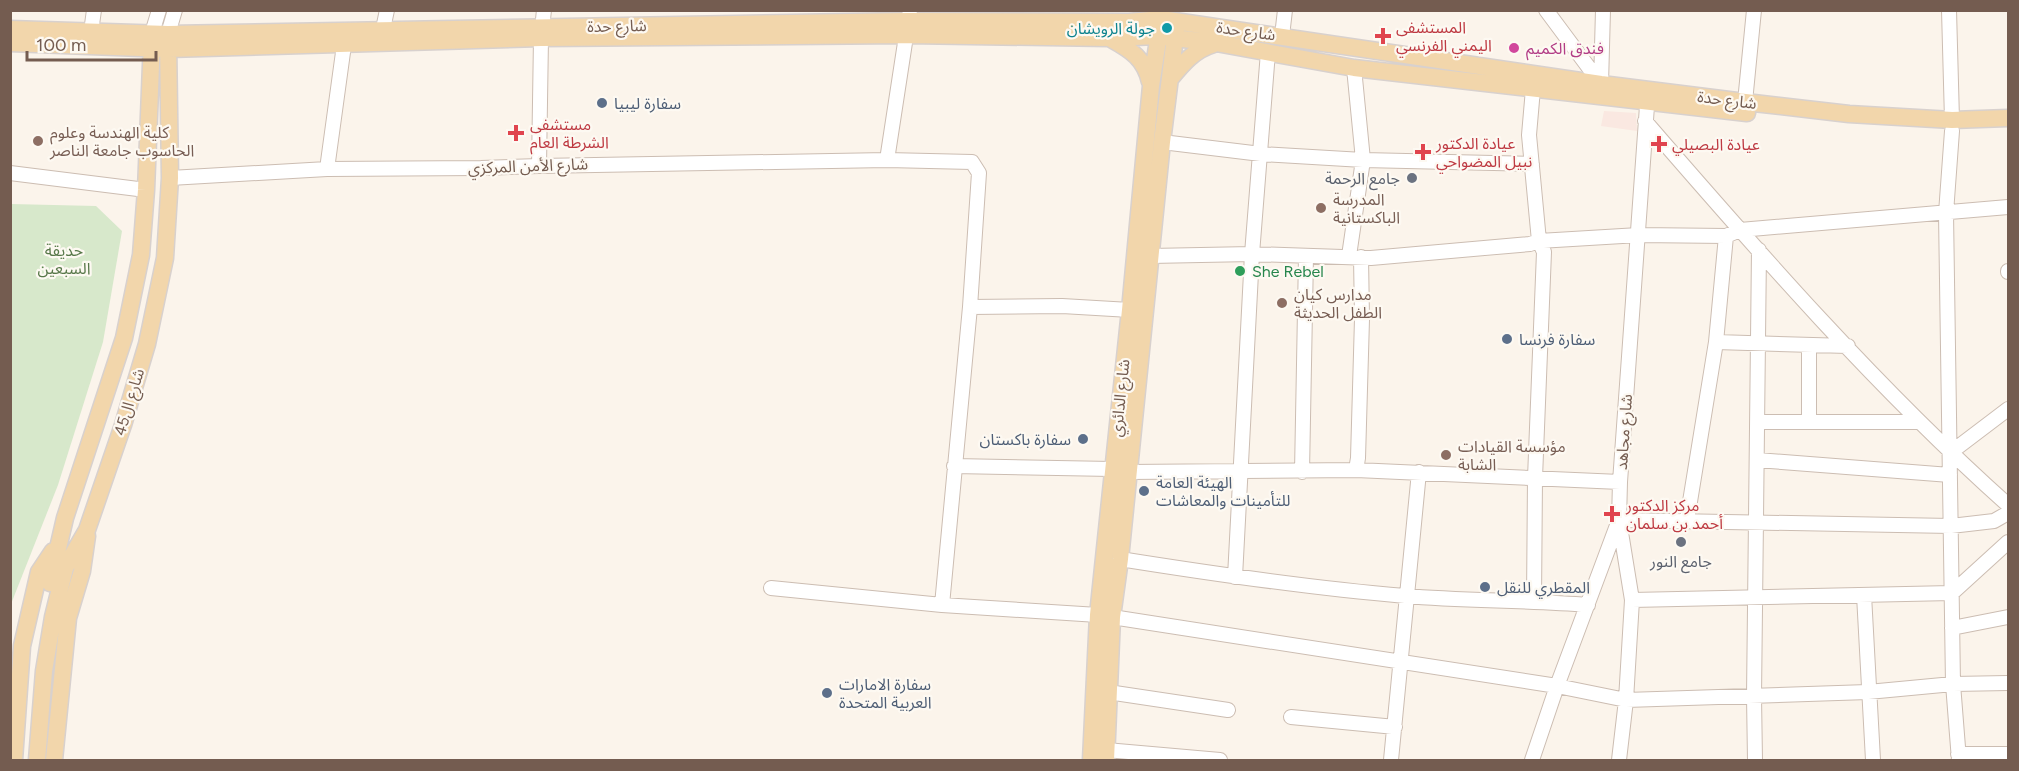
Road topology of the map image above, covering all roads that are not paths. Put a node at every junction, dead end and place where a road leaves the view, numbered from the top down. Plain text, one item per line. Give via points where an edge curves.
1 (94, 10) edge
2 (159, 10) edge
3 (175, 10) edge
4 (387, 10) edge
5 (1145, 10) edge
6 (1197, 10) edge
7 (1286, 10) edge
8 (1546, 10) edge
9 (1603, 10) edge
10 (1754, 10) edge
11 (1949, 10) edge
12 (1169, 15) edge
13 (805, 16) edge
14 (710, 17) edge
15 (908, 22) edge
16 (1129, 22) junction
17 (542, 25) edge
18 (10, 29) edge
19 (383, 29) junction
20 (91, 32) junction
21 (1216, 35) junction
22 (1282, 36) junction
23 (1166, 37) junction
24 (1109, 38) junction
25 (160, 41) junction
26 (10, 44) edge
27 (344, 45) junction
28 (1268, 52) junction
29 (1354, 68) junction
30 (1170, 80) junction
31 (1600, 84) junction
32 (1151, 86) junction
33 (1533, 89) junction
34 (1648, 96) junction
35 (1745, 102) junction
36 (2008, 118) edge
37 (1645, 121) junction
38 (1952, 125) junction
39 (2008, 128) edge
40 (1162, 142) junction
41 (1261, 154) junction
42 (887, 160) junction
43 (1363, 160) junction
44 (1532, 164) junction
45 (539, 166) junction
46 (327, 169) junction
47 (10, 173) edge
48 (170, 178) junction
49 (146, 190) junction
50 (2008, 207) edge
51 (1946, 213) junction
52 (1740, 230) junction
53 (1639, 234) junction
54 (1726, 236) junction
55 (1539, 241) junction
56 (1759, 250) junction
57 (1252, 254) junction
58 (1150, 256) junction
59 (1306, 256) junction
60 (1355, 257) junction
61 (970, 307) junction
62 (1130, 310) junction
63 (124, 338) junction
64 (1716, 342) junction
65 (1759, 343) junction
66 (147, 344) junction
67 (1809, 345) junction
68 (1848, 346) junction
69 (2008, 409) edge
70 (1758, 422) junction
71 (1809, 422) junction
72 (1920, 422) junction
73 (1950, 453) junction
74 (1757, 460) junction
75 (954, 466) junction
76 (1356, 470) junction
77 (1120, 471) junction
78 (1302, 472) junction
79 (1419, 472) junction
80 (1241, 473) junction
81 (1950, 475) junction
82 (1535, 478) junction
83 (1620, 482) junction
84 (2008, 505) edge
85 (2008, 513) edge
86 (1619, 520) junction
87 (1687, 520) junction
88 (1756, 523) junction
89 (1951, 526) junction
90 (87, 530) junction
91 (60, 540) junction
92 (2008, 542) edge
93 (1120, 559) junction
94 (1234, 577) junction
95 (771, 588) dead end
96 (1952, 593) junction
97 (1864, 595) junction
98 (1406, 596) junction
99 (1755, 598) junction
100 (1632, 600) junction
101 (1534, 601) junction
102 (942, 605) junction
103 (1587, 605) junction
104 (1105, 616) junction
105 (2008, 617) edge
106 (1952, 628) junction
107 (1400, 661) junction
108 (2008, 683) edge
109 (1953, 684) junction
110 (1557, 686) junction
111 (1108, 692) junction
112 (1868, 692) junction
113 (1754, 697) junction
114 (1626, 699) junction
115 (1228, 710) dead end
116 (1291, 717) dead end
117 (1395, 727) junction
118 (2008, 754) edge
119 (1106, 755) edge
120 (1959, 757) edge
121 (14, 760) edge
122 (27, 760) edge
123 (37, 760) edge
124 (54, 760) edge
125 (1091, 760) edge
126 (1221, 760) edge
127 (1391, 760) edge
128 (1532, 760) edge
129 (1619, 760) edge
130 (1755, 760) edge
131 (1873, 760) edge

1 - 20 street
2 - 25 street
3 - 25 street
4 - 19 street
5 - 16 main road
6 - 21 main road
7 - 22 street
8 - 31 street
9 - 31 street
10 - 35 street
11 - 38 street
12 - 16 main road, شارع حدة
12 - 21 main road, شارع حدة
12 - 23 main road
13 - 14 main road, شارع حدة
13 - 15 main road, شارع حدة
14 - 17 main road, شارع حدة
15 - 16 main road, شارع حدة
15 - 17 main road, شارع حدة
15 - 24 main road, شارع حدة
15 - 42 street
17 - 19 main road, شارع حدة
17 - 27 main road, شارع حدة
17 - 45 street
18 - 20 main road, شارع حدة
19 - 25 main road, شارع حدة
20 - 25 main road, شارع حدة
21 - 22 main road, شارع حدة
21 - 23 main road, شارع حدة
21 - 28 main road, شارع حدة
21 - 30 main road via 1189,57
22 - 31 main road, شارع حدة
23 - 24 main road, شارع حدة
23 - 30 main road, شارع الدائري
23 - 32 main road, شارع الدائري
24 - 32 main road via 1134,52 1148,73
25 - 26 main road, شارع حدة
25 - 27 main road, شارع حدة
25 - 48 main road, شارع ال45
25 - 49 main road, شارع ال45
27 - 46 street
28 - 29 main road, شارع حدة
28 - 41 street
29 - 33 main road, شارع حدة
29 - 43 street
30 - 40 main road, شارع الدائري
31 - 34 main road, شارع حدة
32 - 62 main road, شارع الدائري
33 - 34 main road, شارع حدة
33 - 44 street via 1529,135
34 - 35 main road, شارع حدة
34 - 37 street, شارع مجاهد
34 - 38 main road, شارع حدة via 1850,124
35 - 38 main road, شارع حدة
36 - 38 main road, شارع حدة
37 - 52 street
37 - 53 street, شارع مجاهد
38 - 39 main road, شارع حدة
38 - 51 street
40 - 41 street
40 - 58 main road, شارع الدائري
41 - 43 street
41 - 57 street
42 - 45 street, شارع الأمن المركزي
42 - 61 street, شارع الأمن المركزي via 972,162 980,173
43 - 44 street
43 - 60 street
44 - 55 street
45 - 46 street, شارع الأمن المركزي
46 - 48 street, شارع الأمن المركزي
47 - 49 street
48 - 66 main road, شارع ال45 via 165,258
49 - 63 main road, شارع ال45 via 141,255
50 - 51 street
51 - 52 street
51 - 73 street
52 - 54 street
52 - 56 street
53 - 54 street
53 - 55 street
53 - 83 street, شارع مجاهد
54 - 64 street
55 - 60 street
55 - 82 street via 1544,252
56 - 65 street
56 - 68 street
57 - 58 street
57 - 59 street
57 - 80 street
58 - 77 main road, شارع الدائري
59 - 60 street
59 - 78 street
60 - 76 street via 1362,319
61 - 62 street
61 - 75 street
62 - 77 main road, شارع الدائري
63 - 66 main road
63 - 91 main road, شارع ال45
64 - 65 street
64 - 87 street
65 - 67 street
65 - 70 street
66 - 90 main road, شارع ال45
67 - 68 street
67 - 71 street
68 - 72 street
69 - 73 street
70 - 71 street
70 - 74 street
71 - 72 street
72 - 73 street
73 - 81 street
73 - 84 street
74 - 81 street
74 - 88 street
75 - 77 street
75 - 102 street
76 - 78 street
76 - 79 street
77 - 80 street
77 - 93 main road, شارع الدائري
77 - 104 main road, شارع الدائري via 1105,559
78 - 80 street
79 - 82 street
79 - 98 street
80 - 94 street
81 - 89 street
82 - 83 street
82 - 101 street
83 - 86 street, شارع مجاهد
85 - 89 street via 1994,521
86 - 87 street
86 - 100 street
86 - 103 street, شارع مجاهد
87 - 88 street
88 - 89 street
88 - 99 street
89 - 96 street
90 - 123 main road, شارع ال45 via 65,568 52,617
90 - 124 main road via 82,571 68,618
91 - 121 main road via 39,572 29,609 22,646
91 - 122 main road, شارع ال45 via 42,615
92 - 96 street
93 - 94 street
93 - 104 main road, شارع الدائري
94 - 98 street
95 - 102 street
96 - 97 street
96 - 106 street
97 - 99 street
97 - 112 street
98 - 101 street
98 - 107 street
99 - 100 street
99 - 113 street
100 - 114 street
101 - 103 street
102 - 104 street
103 - 110 street, شارع مجاهد
104 - 107 street
104 - 111 main road, شارع الدائري
104 - 125 main road, شارع الدائري
105 - 106 street
106 - 109 street
107 - 110 street
107 - 117 street
108 - 109 street
109 - 112 street
109 - 120 street
110 - 114 street
110 - 128 street, شارع مجاهد
111 - 115 street
111 - 119 main road, شارع الدائري
112 - 113 street
112 - 131 street
113 - 114 street
113 - 130 street
114 - 129 street
116 - 117 street
117 - 127 street
118 - 120 street
119 - 126 street

